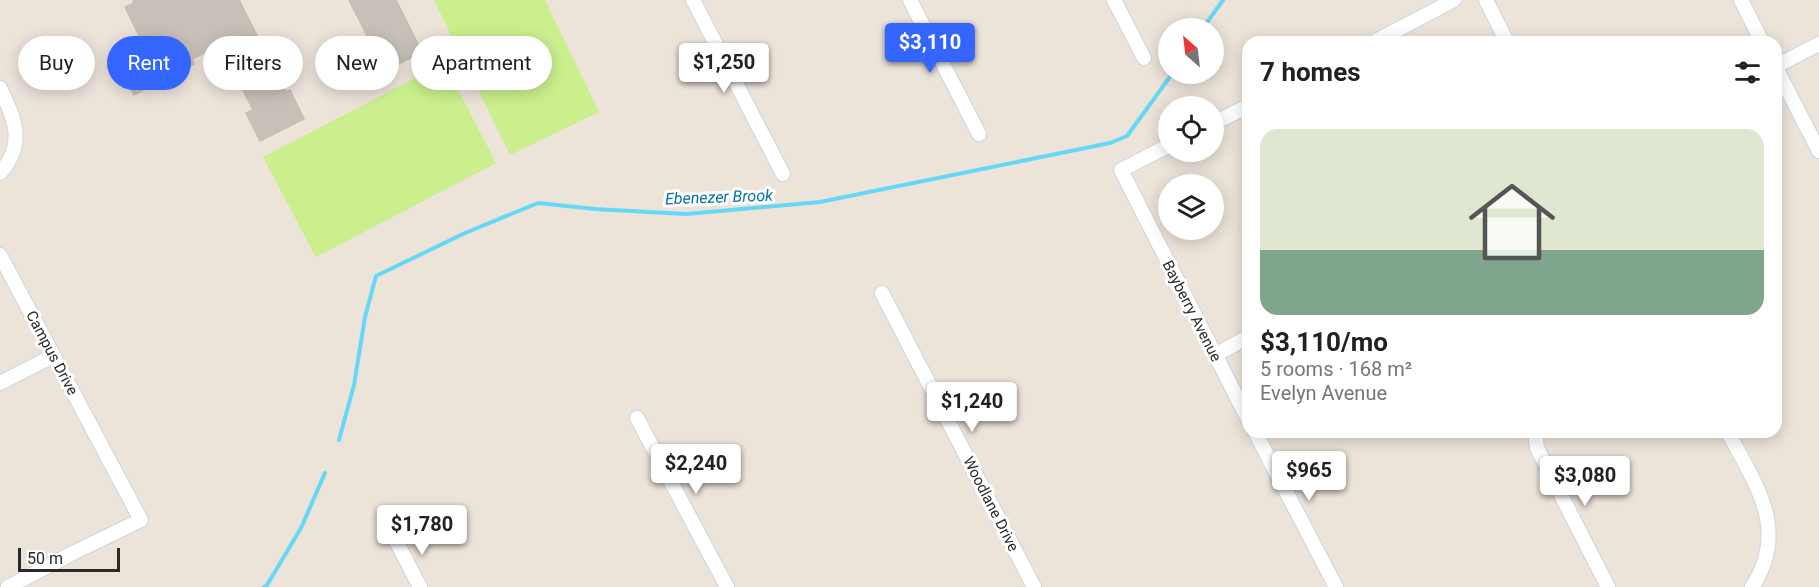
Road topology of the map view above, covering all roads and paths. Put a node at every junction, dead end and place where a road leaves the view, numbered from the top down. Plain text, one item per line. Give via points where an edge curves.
1 (693, 0) edge
2 (909, 0) edge
3 (1114, 0) edge
4 (1454, 0) edge
5 (1486, 0) edge
6 (1741, 0) edge
7 (1385, 36) edge
8 (1504, 36) edge
9 (1759, 36) edge
10 (1819, 44) edge
11 (1144, 58) dead end
12 (1782, 64) edge
13 (1782, 79) edge
14 (0, 88) edge
15 (1242, 109) edge
16 (1224, 118) edge
17 (979, 134) dead end
18 (1158, 151) edge
19 (1819, 151) edge
20 (0, 173) edge
21 (783, 174) dead end
22 (0, 255) edge
23 (882, 293) dead end
24 (1242, 340) edge
25 (1215, 355) junction
26 (53, 356) junction
27 (0, 383) edge
28 (1242, 407) edge
29 (637, 418) dead end
30 (1258, 438) edge
31 (1535, 438) edge
32 (1731, 438) edge
33 (396, 541) dead end
34 (8, 587) edge
35 (420, 587) edge
36 (726, 587) edge
37 (1034, 587) edge
38 (1336, 587) edge
39 (1608, 587) edge
40 (1752, 587) edge

1 - 21 street
2 - 17 street
3 - 11 street
4 - 7 street
5 - 8 street
6 - 9 street
10 - 12 street
13 - 19 street
14 - 20 street via 16,132 10,160
15 - 16 street
18 - 25 street, Bayberry Avenue via 1121,170
22 - 26 street, Campus Drive
23 - 37 street, Woodlane Drive
24 - 25 street
25 - 28 street, Bayberry Avenue
26 - 27 street
26 - 34 street, Campus Drive via 141,520
29 - 36 street
30 - 38 street
31 - 39 street via 1536,448
32 - 40 street via 1764,502 1767,516 1767,550
33 - 35 street

